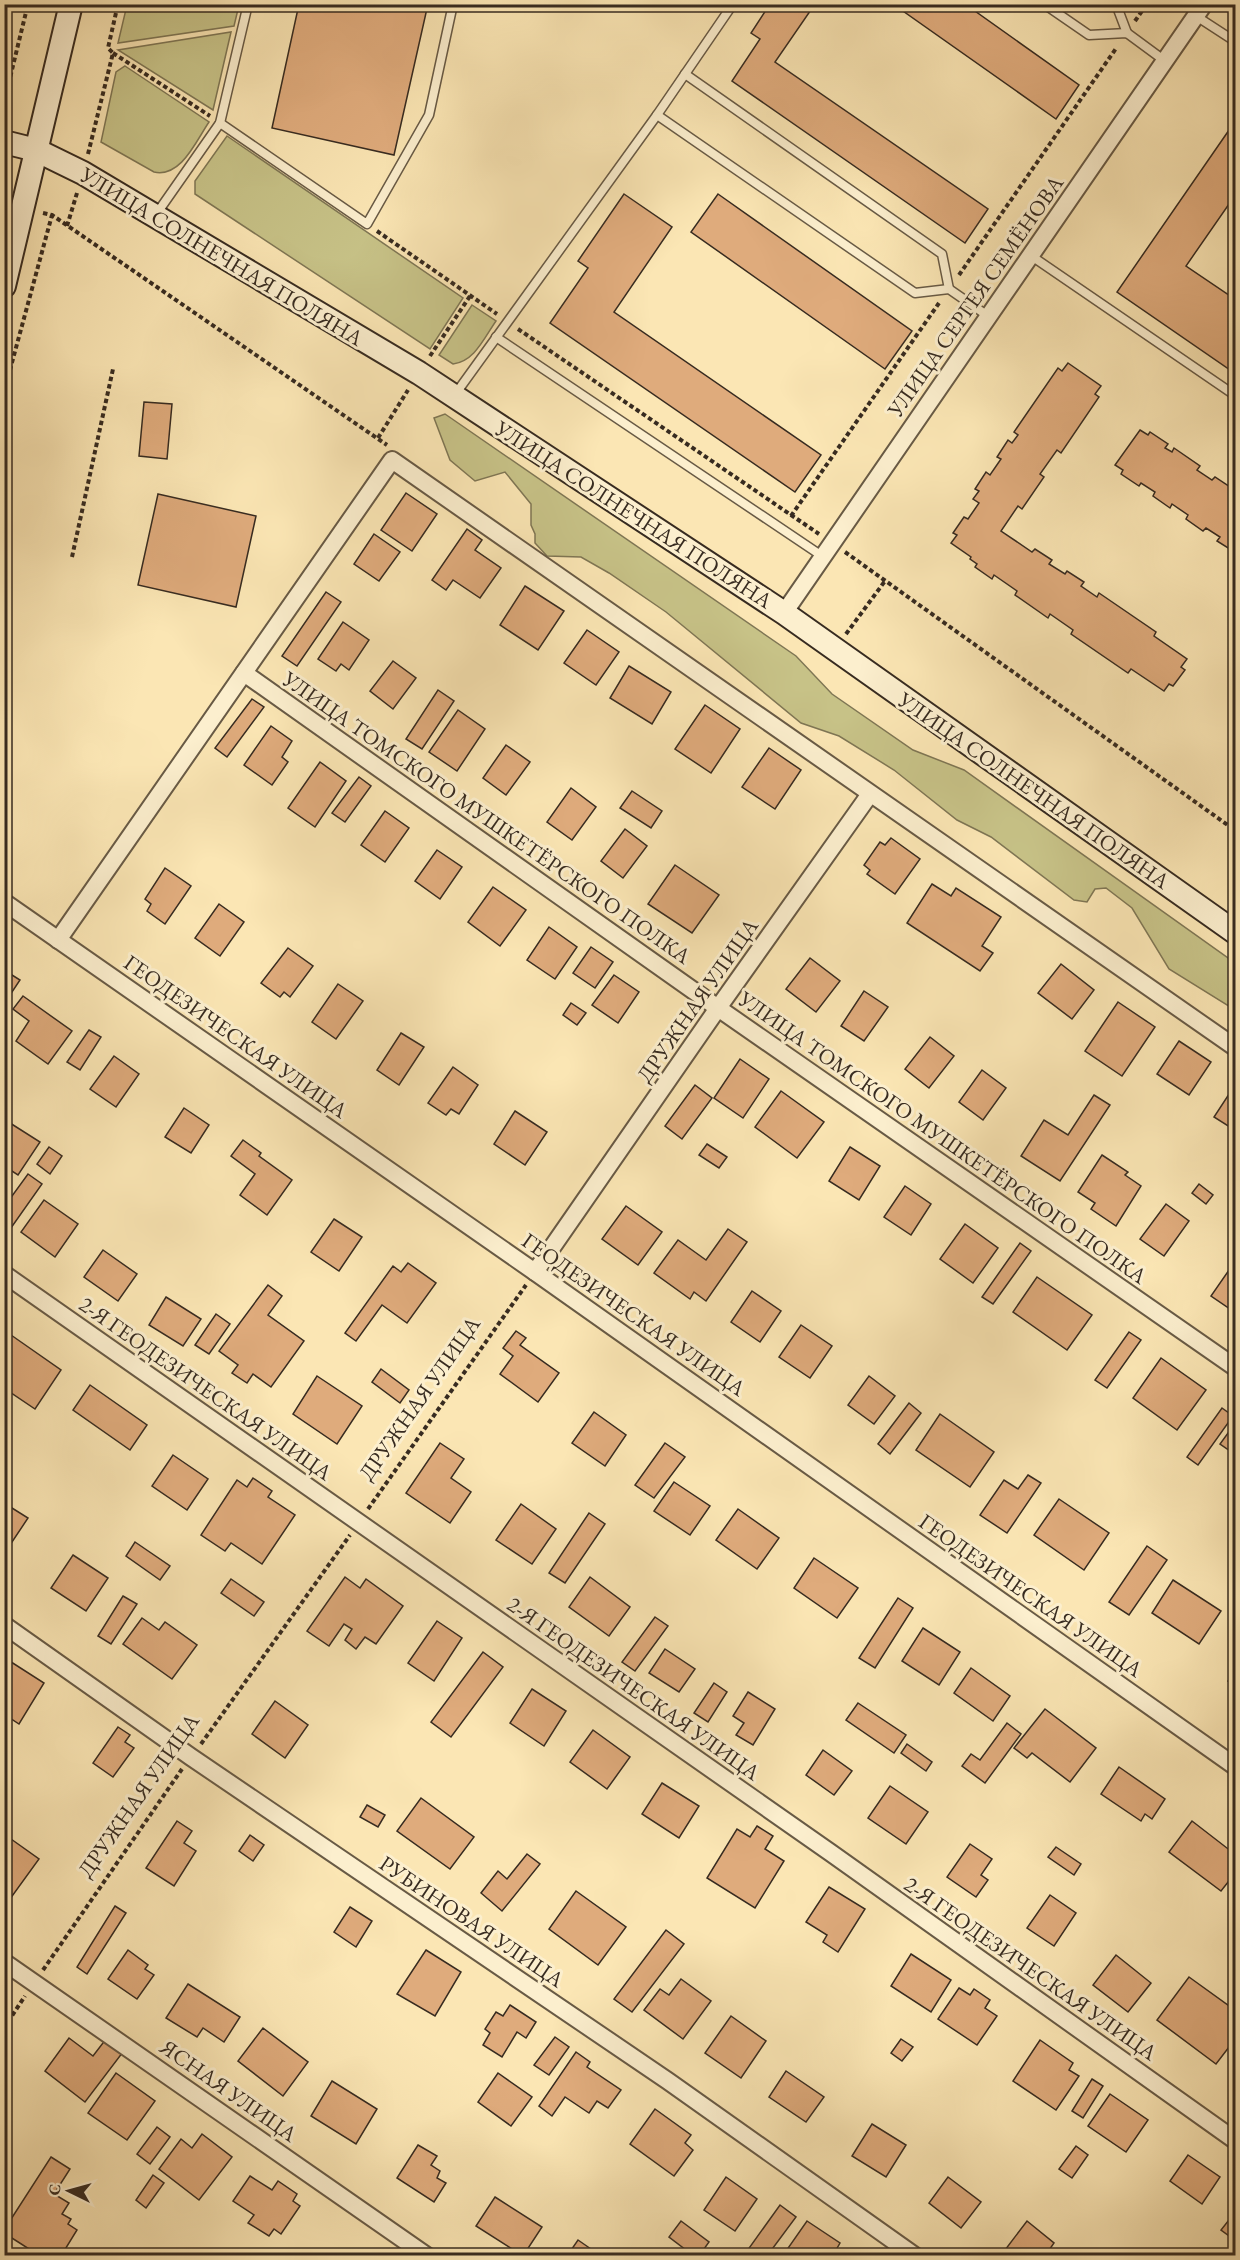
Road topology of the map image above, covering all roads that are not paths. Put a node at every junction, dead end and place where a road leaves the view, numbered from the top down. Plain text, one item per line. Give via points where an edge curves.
1 (71, 4) edge
2 (248, 4) edge
3 (453, 4) edge
4 (734, 4) edge
5 (1044, 4) edge
6 (1116, 4) edge
7 (1200, 10) edge
8 (1127, 33) junction
9 (1236, 42) edge
10 (1165, 61) junction
11 (685, 74) junction
12 (657, 115) junction
13 (220, 123) junction
14 (4, 142) edge
15 (36, 150) junction
16 (155, 216) junction
17 (1030, 255) junction
18 (4, 286) edge
19 (949, 289) junction
20 (988, 316) junction
21 (496, 337) junction
22 (454, 396) junction
23 (1236, 396) edge
24 (822, 556) junction
25 (784, 613) junction
26 (244, 673) junction
27 (870, 794) junction
28 (4, 902) edge
29 (1236, 933) edge
30 (58, 940) junction
31 (718, 1008) junction
32 (1236, 1048) edge
33 (535, 1272) junction
34 (4, 1274) edge
35 (1236, 1368) edge
36 (4, 1625) edge
37 (1236, 1767) edge
38 (4, 1962) edge
39 (1236, 2141) edge
40 (427, 2256) edge
41 (915, 2256) edge

1 - 15 street
2 - 13 lane
3 - 13 lane via 429,115 367,224
4 - 11 lane
5 - 8 lane via 1089,35
6 - 8 lane
7 - 9 lane
7 - 10 street, УЛИЦА СЕРГЕЯ СЕМЁНОВА
8 - 10 lane
10 - 17 street, УЛИЦА СЕРГЕЯ СЕМЁНОВА
11 - 12 lane
11 - 19 lane via 942,254
12 - 19 lane via 915,293
12 - 21 lane
13 - 16 lane
14 - 15 street, УЛИЦА СОЛНЕЧНАЯ ПОЛЯНА
15 - 16 street, УЛИЦА СОЛНЕЧНАЯ ПОЛЯНА
15 - 18 street
16 - 22 street, УЛИЦА СОЛНЕЧНАЯ ПОЛЯНА
17 - 20 street, УЛИЦА СЕРГЕЯ СЕМЁНОВА
17 - 23 lane
19 - 20 lane
20 - 24 street, УЛИЦА СЕРГЕЯ СЕМЁНОВА
21 - 22 lane
21 - 24 lane
22 - 25 street, УЛИЦА СОЛНЕЧНАЯ ПОЛЯНА
24 - 25 street, УЛИЦА СЕРГЕЯ СЕМЁНОВА
25 - 29 street, УЛИЦА СОЛНЕЧНАЯ ПОЛЯНА
26 - 27 street via 392,460
26 - 30 street
26 - 31 street, УЛИЦА ТОМСКОГО МУШКЕТЁРСКОГО ПОЛКА
27 - 31 street, ДРУЖНАЯ УЛИЦА
27 - 32 street
28 - 30 street, ГЕОДЕЗИЧЕСКАЯ УЛИЦА
30 - 33 street, ГЕОДЕЗИЧЕСКАЯ УЛИЦА
31 - 33 street, ДРУЖНАЯ УЛИЦА
31 - 35 street, УЛИЦА ТОМСКОГО МУШКЕТЁРСКОГО ПОЛКА
33 - 37 street, ГЕОДЕЗИЧЕСКАЯ УЛИЦА
34 - 39 street, 2-Я ГЕОДЕЗИЧЕСКАЯ УЛИЦА
36 - 41 street, РУБИНОВАЯ УЛИЦА via 668,2081
38 - 40 street, ЯСНАЯ УЛИЦА

